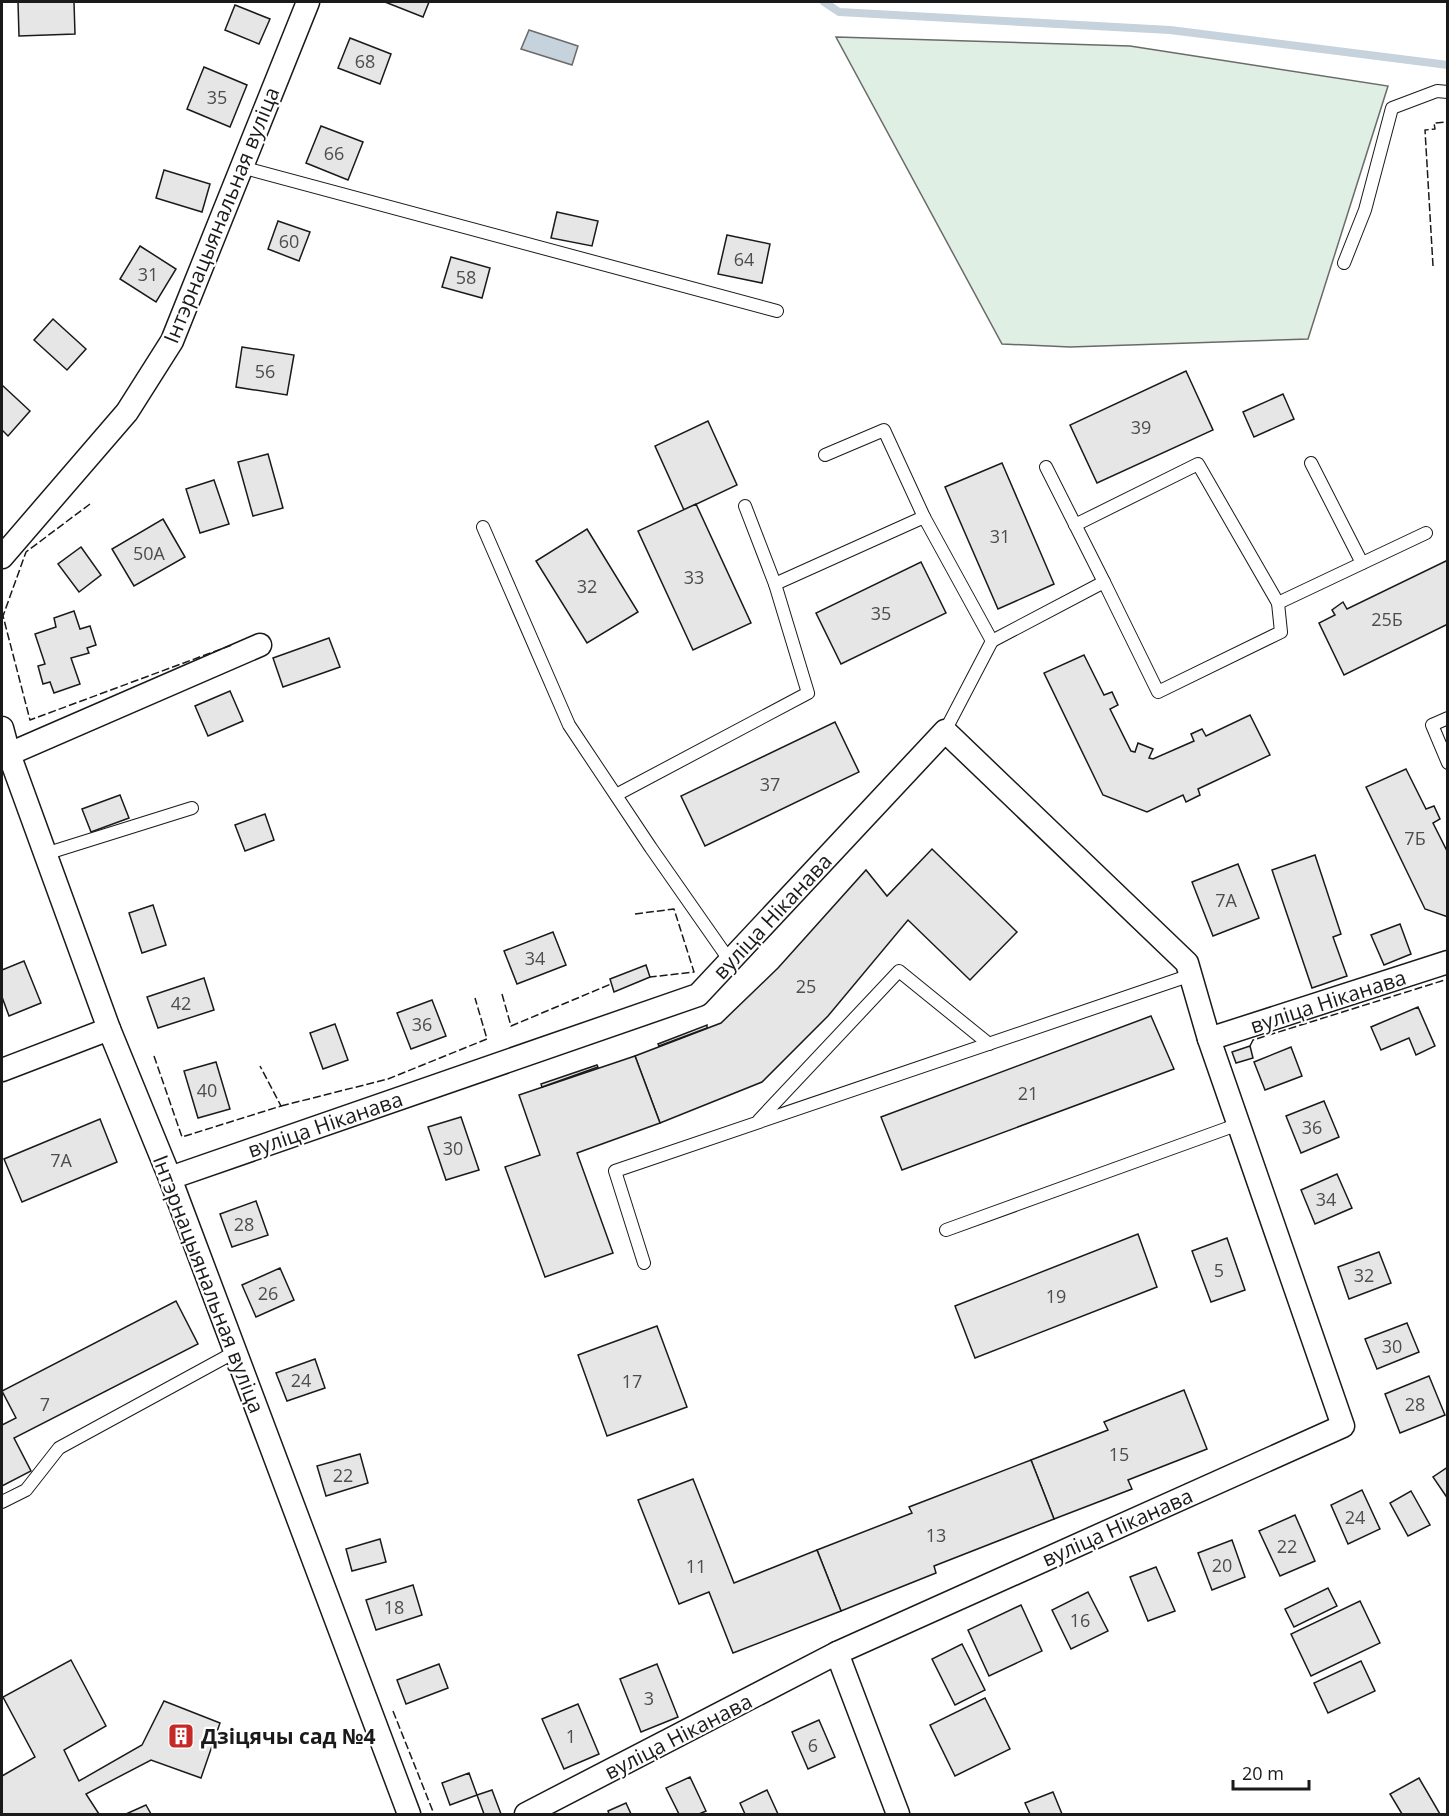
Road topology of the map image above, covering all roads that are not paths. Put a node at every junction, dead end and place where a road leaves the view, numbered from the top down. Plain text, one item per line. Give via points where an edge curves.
1 (308, 2) edge
2 (1448, 92) edge
3 (242, 167) junction
4 (1344, 263) dead end
5 (777, 311) dead end
6 (825, 455) dead end
7 (1311, 464) dead end
8 (1046, 467) dead end
9 (745, 506) dead end
10 (924, 517) junction
11 (1075, 525) junction
12 (483, 527) dead end
13 (1426, 533) dead end
14 (2, 557) edge
15 (1362, 563) junction
16 (1104, 582) junction
17 (775, 584) junction
18 (1278, 603) junction
19 (992, 641) junction
20 (260, 645) dead end
21 (1448, 718) edge
22 (2, 728) edge
23 (945, 731) junction
24 (9, 754) junction
25 (1448, 764) edge
26 (616, 795) junction
27 (192, 808) dead end
28 (45, 854) junction
29 (730, 960) junction
30 (1448, 962) edge
31 (1191, 975) junction
32 (109, 1029) junction
33 (1209, 1039) junction
34 (989, 1044) junction
35 (2, 1070) edge
36 (757, 1122) junction
37 (1239, 1124) junction
38 (170, 1178) junction
39 (946, 1230) dead end
40 (644, 1263) dead end
41 (235, 1352) junction
42 (2, 1502) edge
43 (837, 1653) junction
44 (409, 1815) edge
45 (526, 1815) edge
46 (898, 1815) edge

1 - 3 street, Інтэрнацыянальная вуліца
2 - 4 lane via 1437,91 1392,108 1365,210
3 - 5 lane
3 - 14 street, Інтэрнацыянальная вуліца via 172,341 127,412
6 - 10 lane via 884,430
7 - 15 lane
8 - 11 lane
9 - 17 lane
10 - 17 lane
10 - 19 lane
11 - 16 lane
11 - 18 lane via 1198,464
12 - 26 lane via 569,725
13 - 15 lane
15 - 18 lane
16 - 18 lane via 1158,692 1281,632
16 - 19 lane
17 - 26 lane via 808,693
19 - 23 lane
20 - 24 street
21 - 25 lane via 1432,725
22 - 24 street, Інтэрнацыянальная вуліца
23 - 29 street, вуліца Ніканава
23 - 31 street, вуліца Ніканава via 1179,955
24 - 28 street, Інтэрнацыянальная вуліца
26 - 29 lane
27 - 28 lane
28 - 32 street, Інтэрнацыянальная вуліца
29 - 38 street, вуліца Ніканава via 698,995
30 - 33 street, вуліца Ніканава
31 - 33 street, вуліца Ніканава
31 - 34 lane
32 - 35 street
32 - 38 street, Інтэрнацыянальная вуліца
33 - 37 street, вуліца Ніканава
34 - 36 lane
34 - 36 lane via 899,971
36 - 40 lane via 615,1171
37 - 39 lane
37 - 43 street, вуліца Ніканава via 1343,1426
38 - 41 street, Інтэрнацыянальная вуліца
41 - 42 lane via 59,1448 26,1490
41 - 44 street, Інтэрнацыянальная вуліца
43 - 45 street, вуліца Ніканава
43 - 46 street

